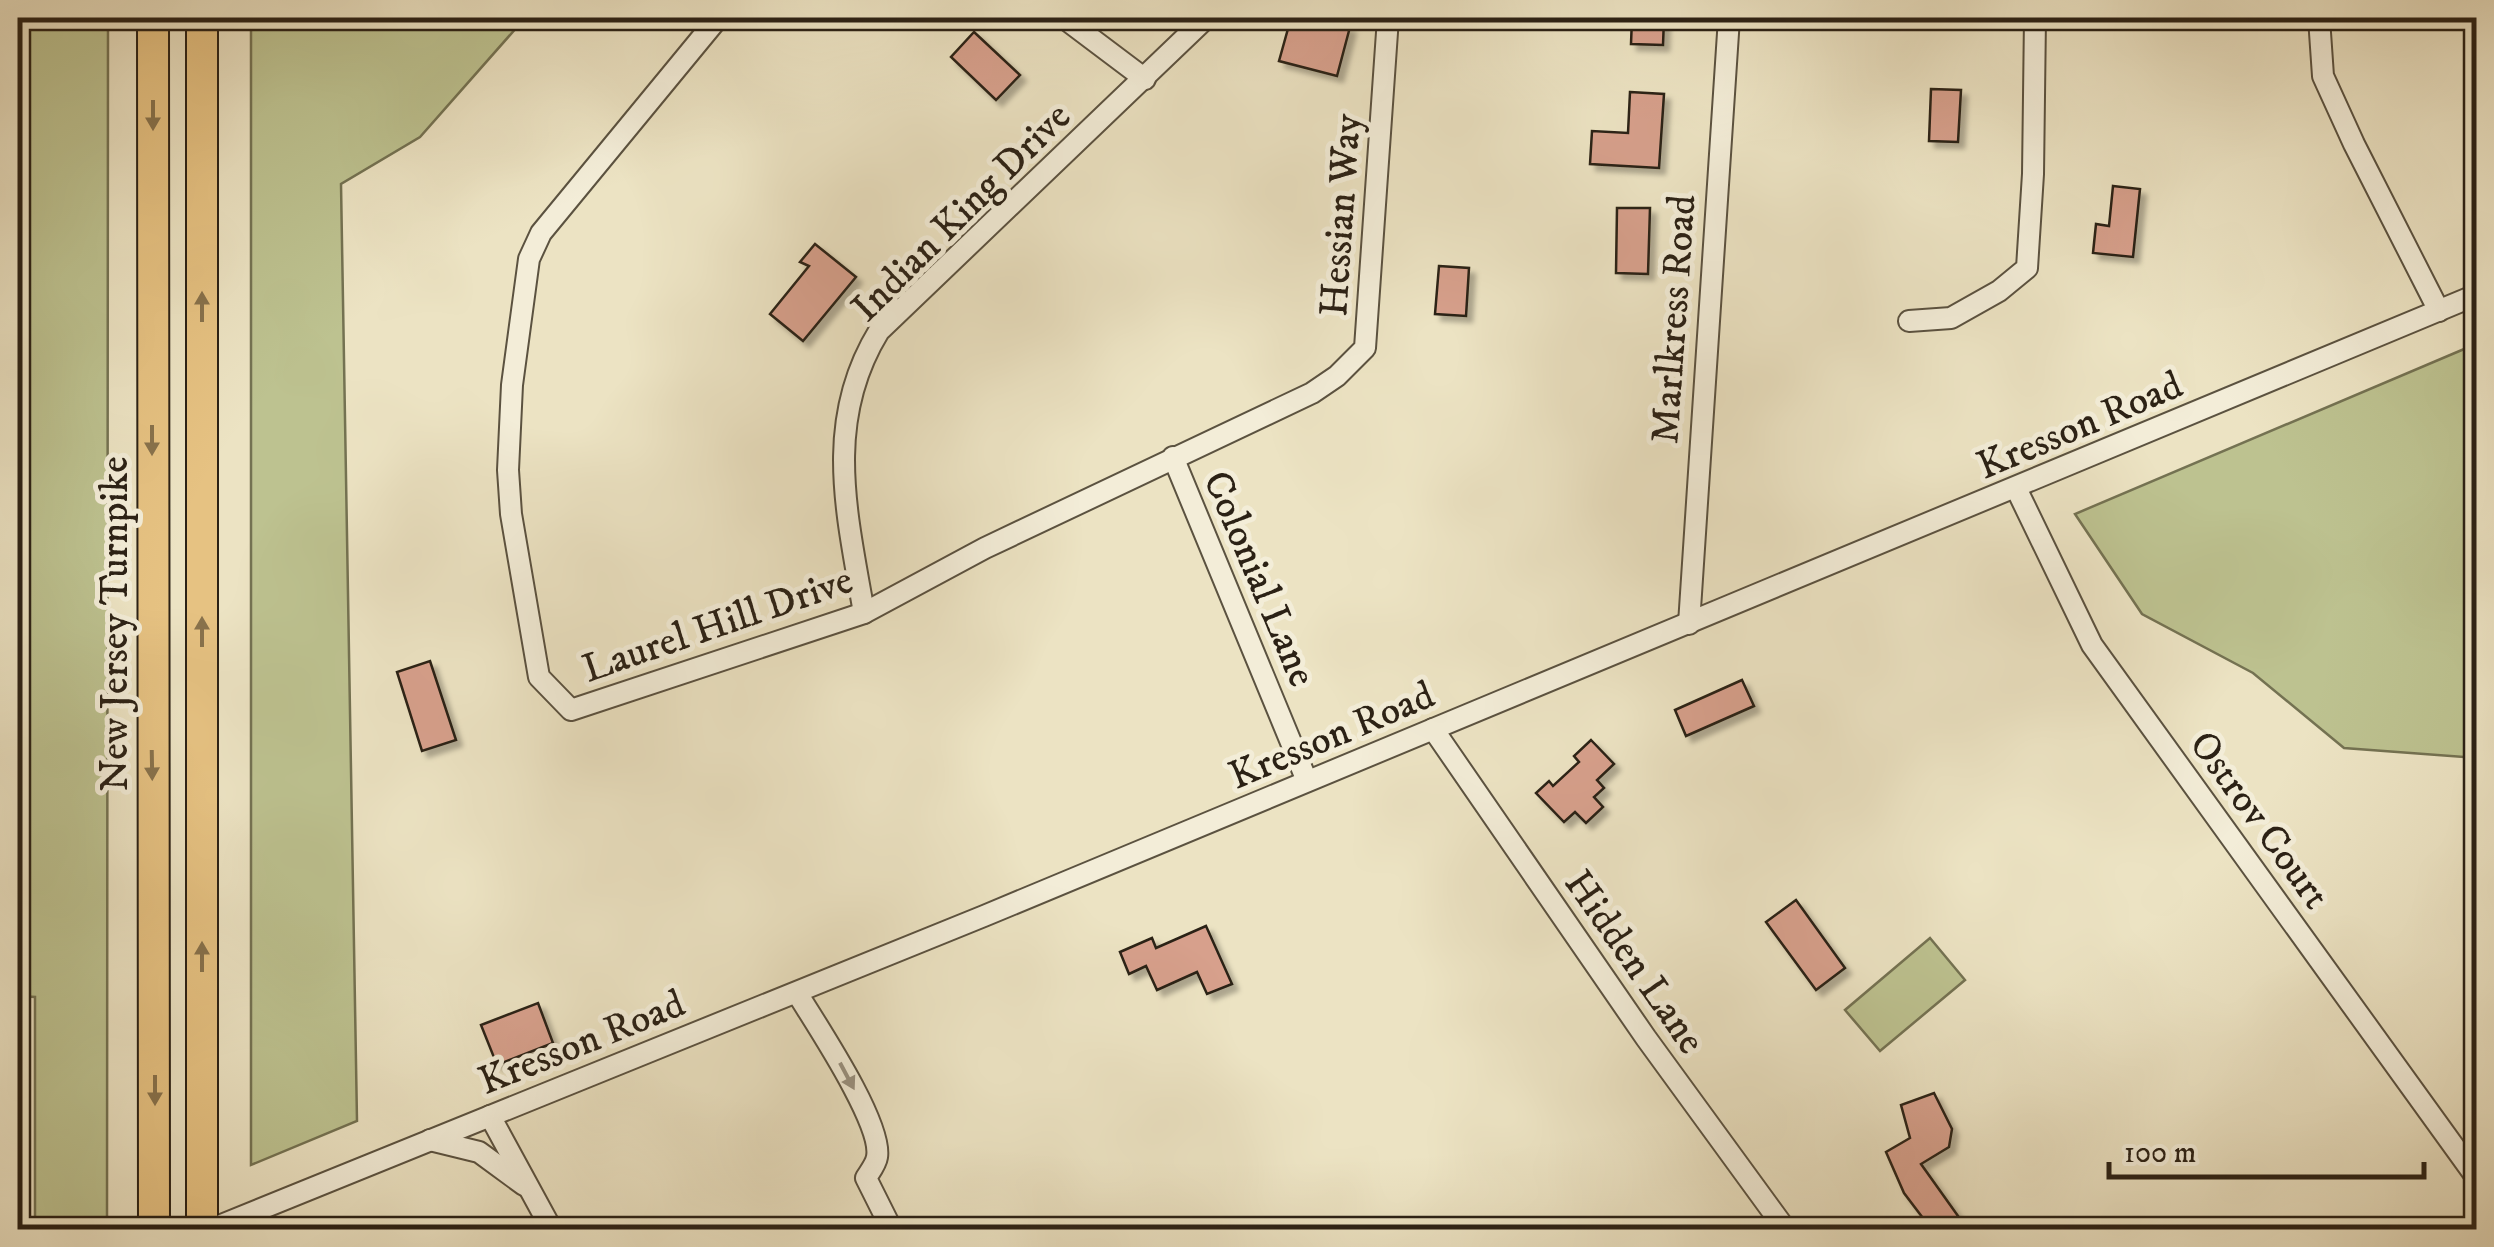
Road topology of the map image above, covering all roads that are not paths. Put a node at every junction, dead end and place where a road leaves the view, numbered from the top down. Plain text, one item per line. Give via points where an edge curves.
1 (154, 18) edge
2 (202, 18) edge
3 (718, 18) edge
4 (1064, 18) edge
5 (1206, 18) edge
6 (1388, 18) edge
7 (1729, 18) edge
8 (2035, 18) edge
9 (2319, 18) edge
10 (1145, 79) junction
11 (2476, 295) edge
12 (2440, 311) junction
13 (1908, 321) dead end
14 (1312, 393) joint
15 (1173, 458) junction
16 (2016, 488) junction
17 (864, 613) junction
18 (1688, 624) junction
19 (1433, 729) junction
20 (1308, 781) junction
21 (797, 992) junction
22 (490, 1116) junction
23 (428, 1140) junction
24 (2476, 1176) edge
25 (531, 1190) junction
26 (154, 1230) edge
27 (205, 1230) edge
28 (552, 1230) edge
29 (892, 1230) edge
30 (1786, 1230) edge

1 -> 26 highway, New Jersey Turnpike
27 -> 2 highway
3 - 17 street, Laurel Hill Drive via 541,233 530,259 508,470 539,678 571,710
4 - 10 street
5 - 10 street, Indian King Drive
6 - 14 street, Hessian Way via 1364,348
7 - 18 street, Marlkress Road
8 - 13 street via 2027,268 1951,318
9 - 12 street via 2323,76
10 - 17 street, Indian King Drive via 879,331 863,358 845,422 842,469
11 - 12 street, Kresson Road
12 - 16 street, Kresson Road
14 - 15 street, Laurel Hill Drive
15 - 17 street, Laurel Hill Drive
15 - 20 street, Colonial Lane
16 - 18 street, Kresson Road
16 - 24 street, Ostrov Court via 2092,644
18 - 19 street, Kresson Road
19 - 20 street, Kresson Road
19 - 30 street, Hidden Lane
20 - 21 street, Kresson Road
21 - 22 street, Kresson Road
21 -> 29 street via 874,1134 877,1158 866,1178
22 - 23 street, Kresson Road
22 - 25 street
23 - 25 street via 479,1152
23 - 27 street, Kresson Road
25 - 28 street

